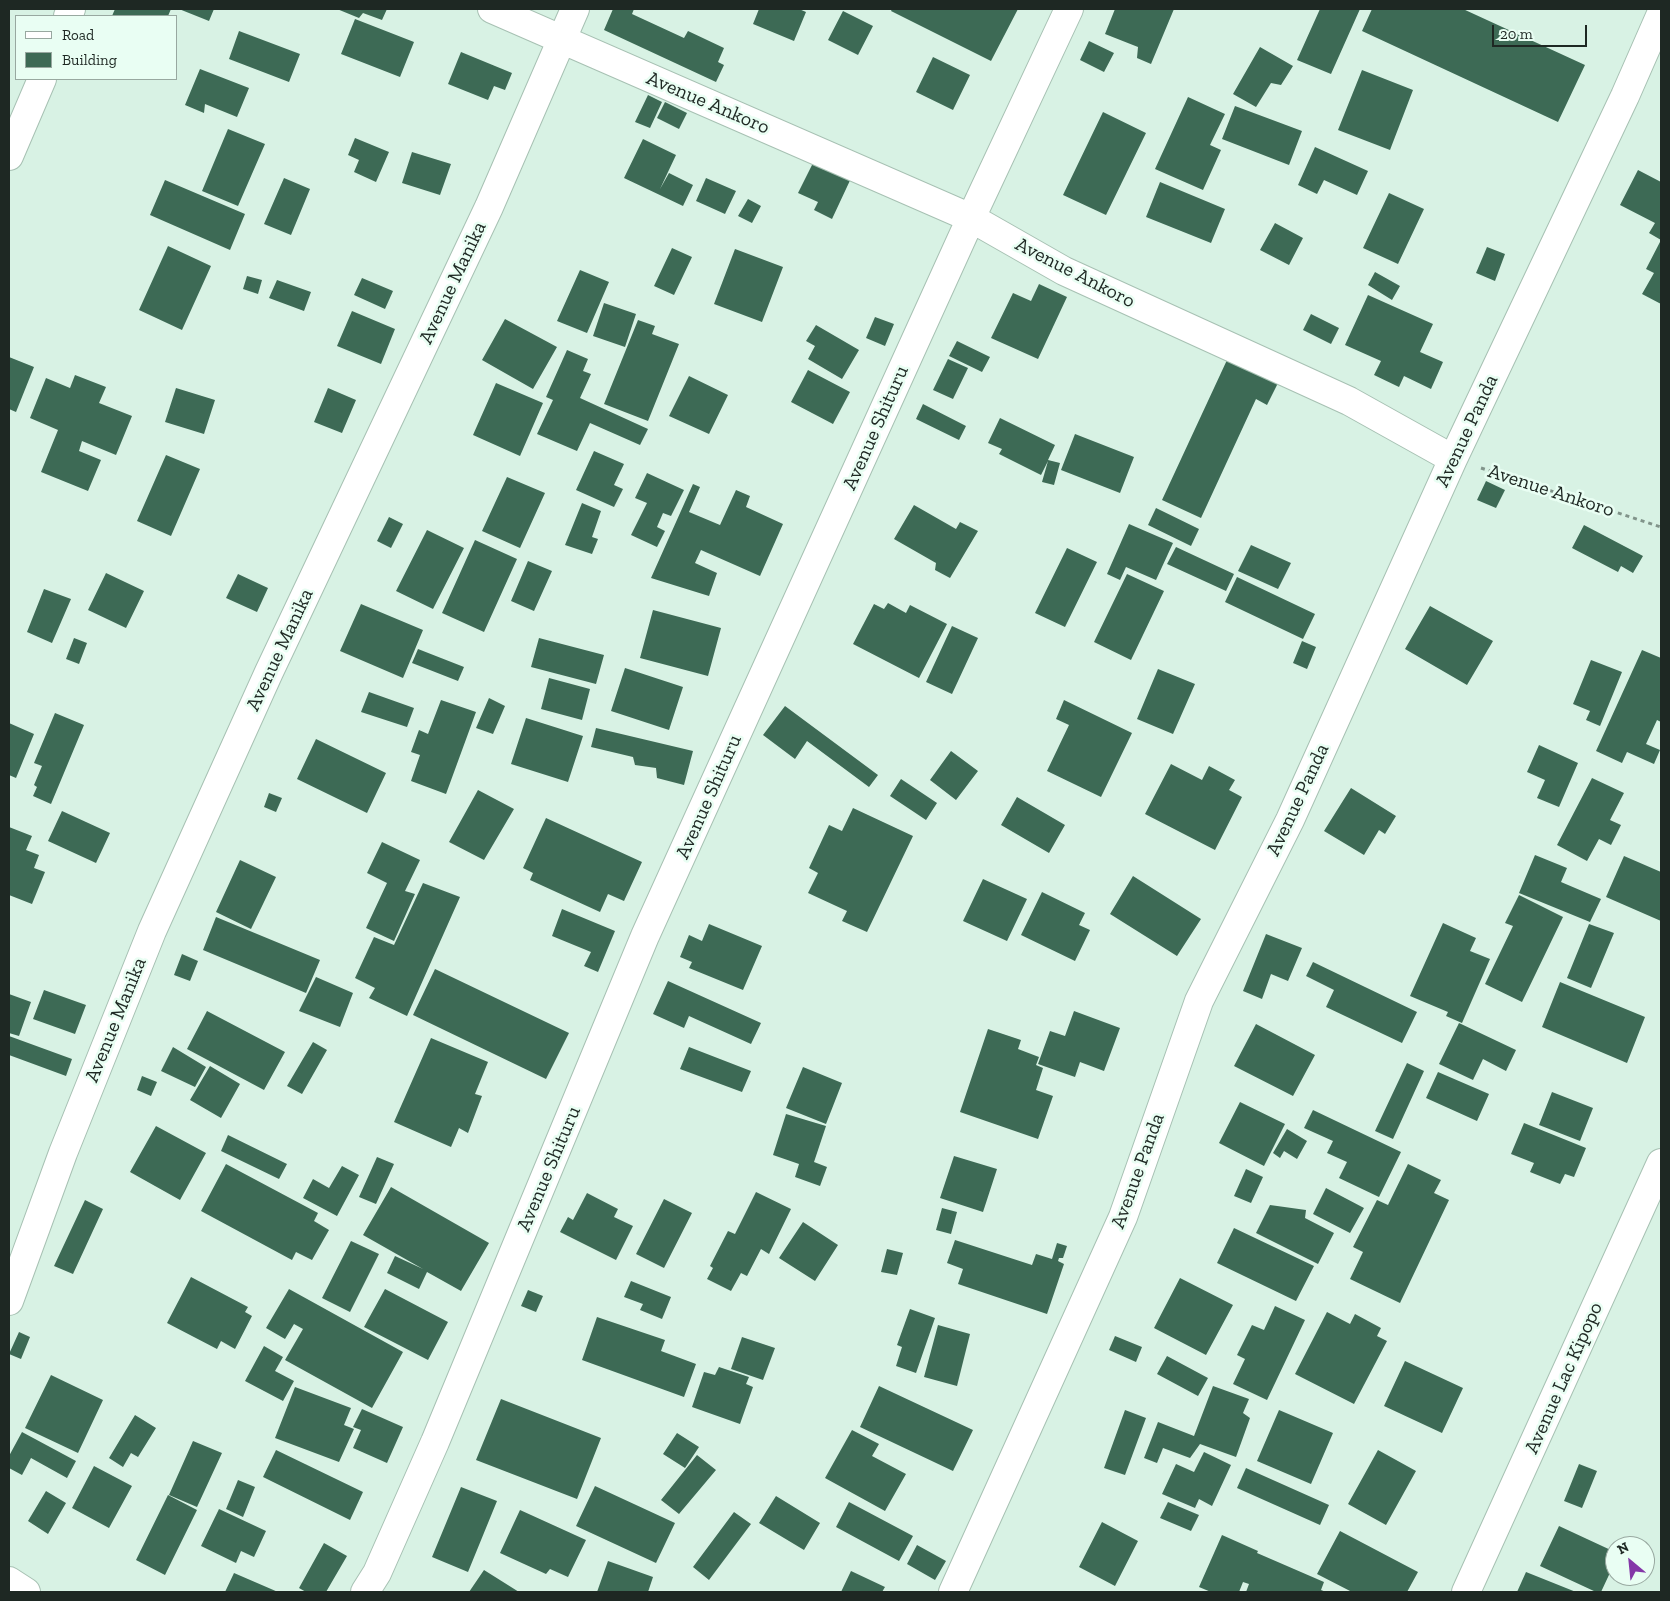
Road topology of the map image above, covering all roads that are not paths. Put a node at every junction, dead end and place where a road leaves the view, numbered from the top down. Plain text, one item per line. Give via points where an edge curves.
1 (492, 9) edge
2 (575, 9) edge
3 (1069, 9) edge
4 (1661, 14) edge
5 (561, 39) junction
6 (42, 80) edge
7 (9, 156) edge
8 (971, 218) junction
9 (1453, 459) junction
10 (1661, 1163) edge
11 (9, 1300) edge
12 (9, 1581) edge
13 (26, 1592) edge
14 (365, 1592) edge
15 (953, 1592) edge
16 (1466, 1592) edge

1 - 5 street, Avenue Ankoro
2 - 5 street, Avenue Manika
3 - 8 street, Avenue Shituru
4 - 9 street, Avenue Panda
5 - 8 street, Avenue Ankoro
5 - 11 street, Avenue Manika via 489,207 269,672 152,931 63,1153
6 - 7 street
8 - 9 street, Avenue Ankoro via 1064,271 1349,401
8 - 14 street, Avenue Shituru via 645,936 435,1442 377,1573
9 - 15 street, Avenue Panda via 1290,820 1199,1002 1123,1217
10 - 16 street, Avenue Lac Kipopo
12 - 13 street

